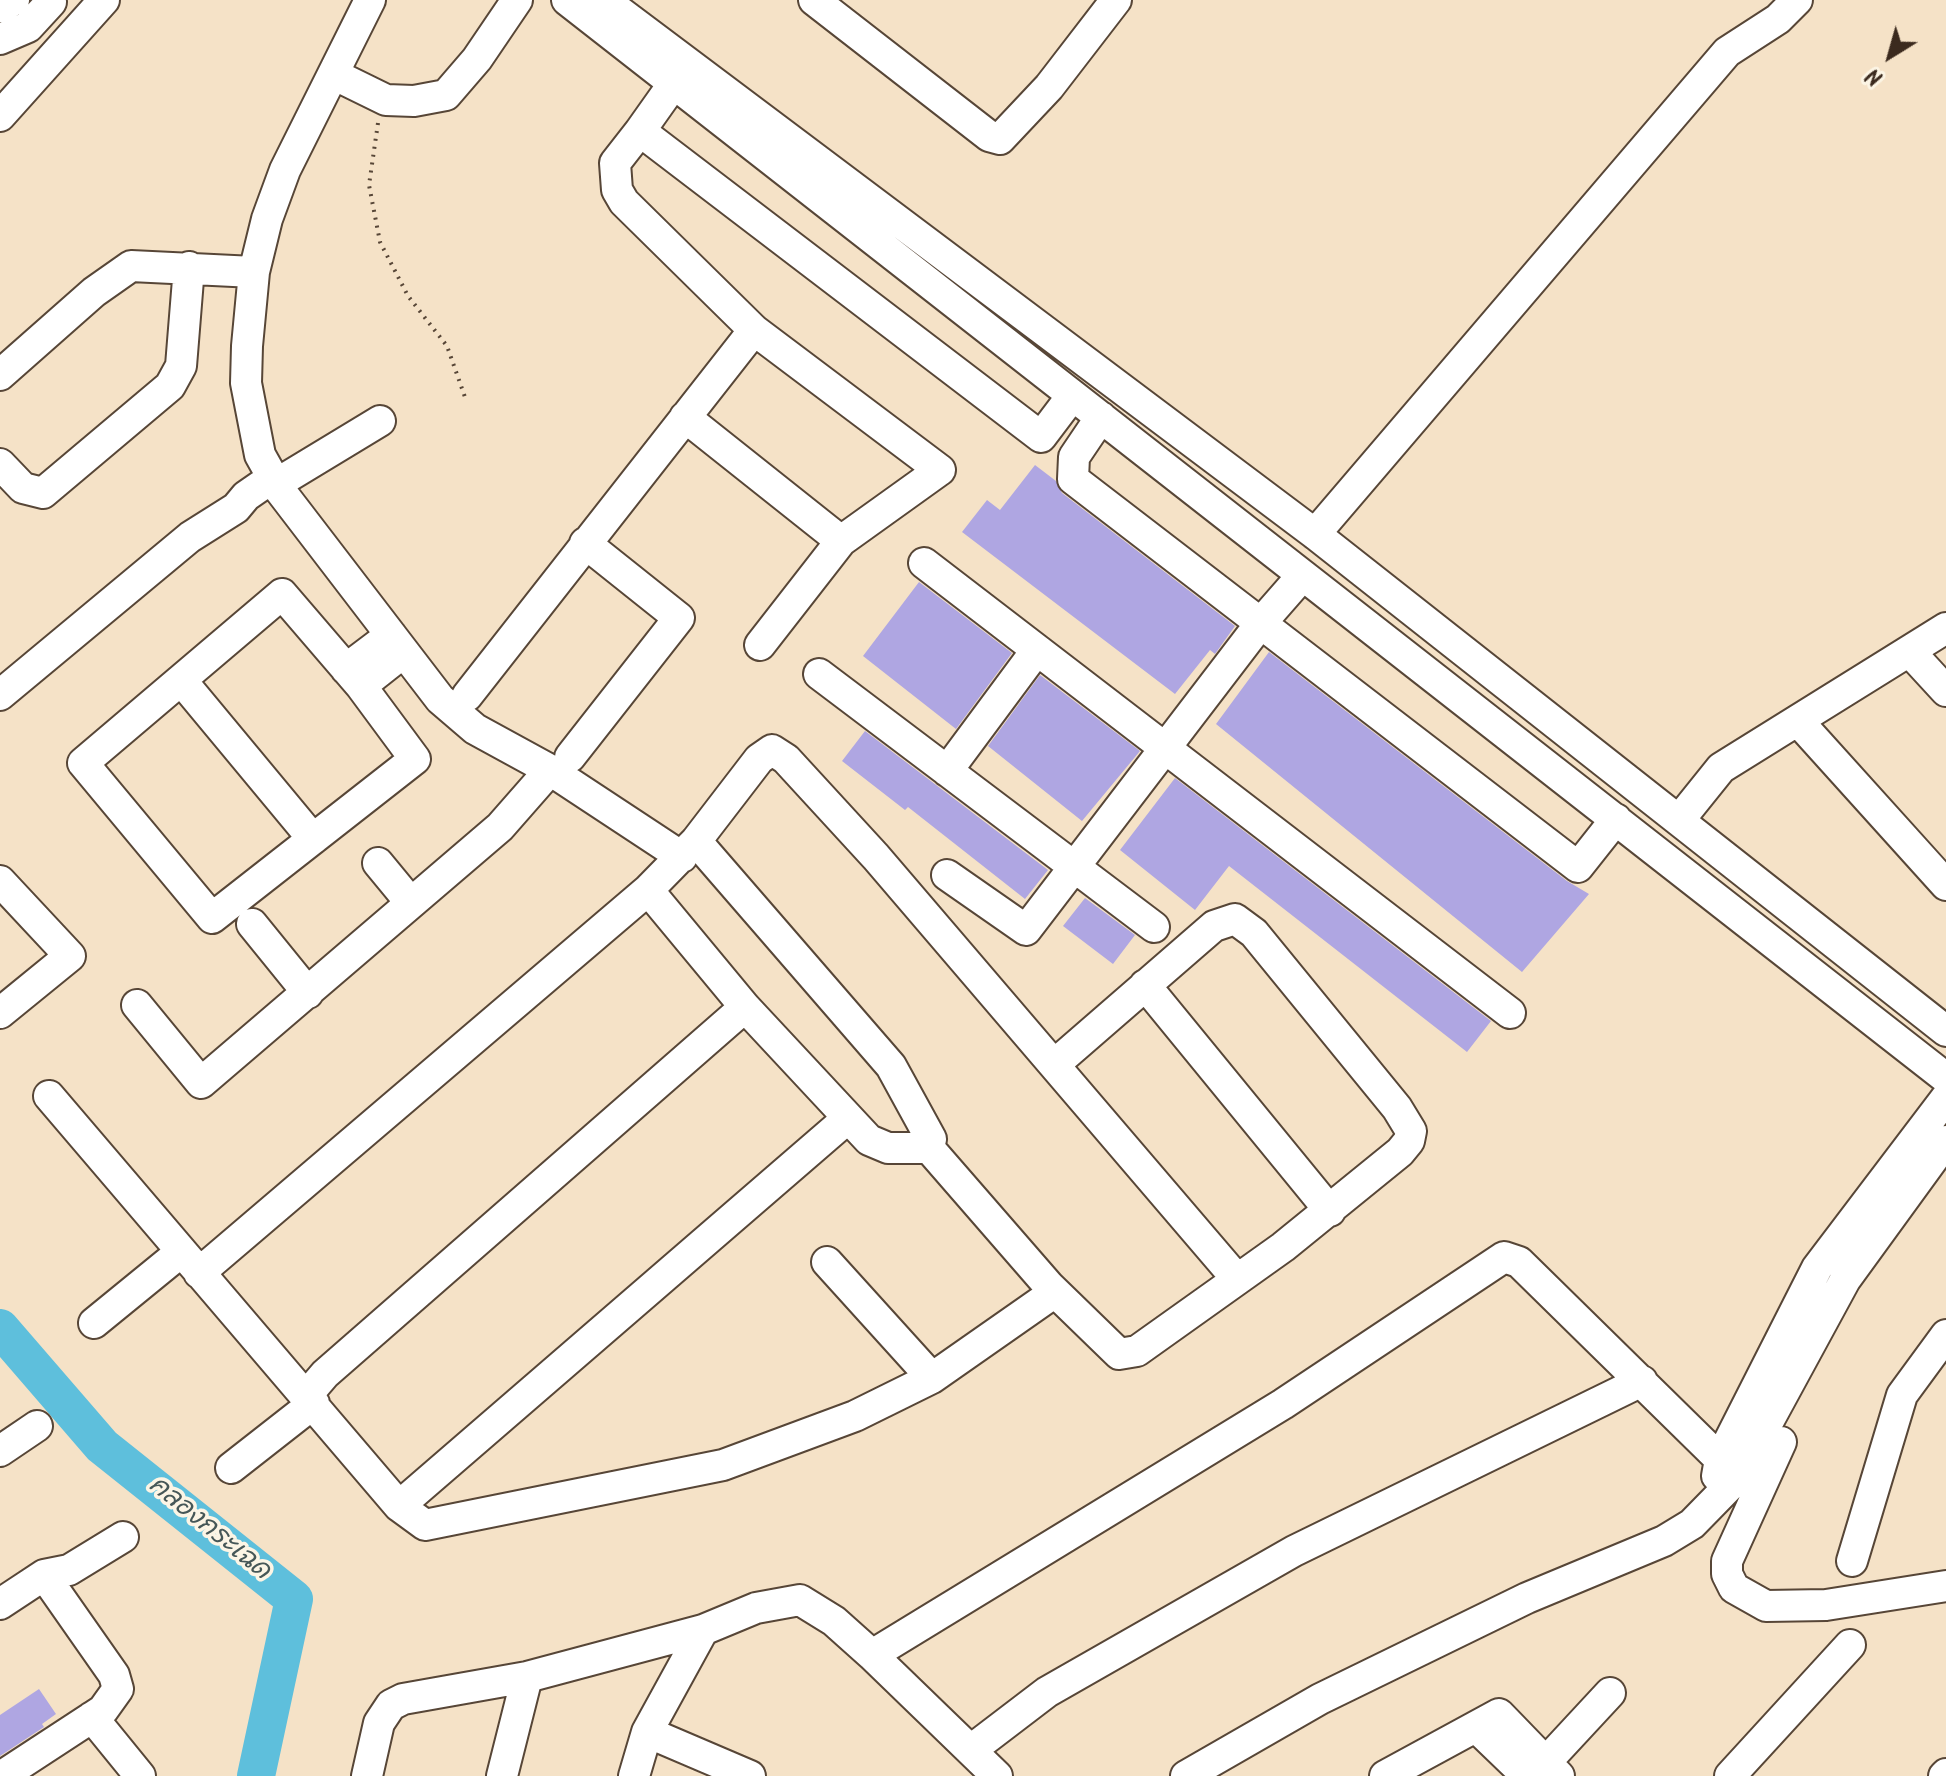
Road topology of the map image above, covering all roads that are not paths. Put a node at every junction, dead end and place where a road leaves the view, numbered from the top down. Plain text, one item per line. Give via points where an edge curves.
1 (14, 0) edge
2 (104, 0) edge
3 (370, 0) edge
4 (517, 0) edge
5 (567, 0) edge
6 (604, 0) edge
7 (814, 0) edge
8 (1116, 0) edge
9 (1797, 0) edge
10 (50, 1) edge
11 (0, 7) edge
12 (0, 39) edge
13 (333, 74) junction
14 (674, 83) junction
15 (0, 116) edge
16 (646, 135) junction
17 (189, 267) junction
18 (254, 272) junction
19 (754, 330) junction
20 (0, 375) edge
21 (1072, 396) junction
22 (685, 417) junction
23 (1101, 417) junction
24 (380, 421) dead end
25 (0, 464) edge
26 (276, 484) junction
27 (1315, 534) junction
28 (841, 541) junction
29 (585, 543) junction
30 (924, 563) dead end
31 (1302, 576) junction
32 (1260, 624) junction
33 (1946, 628) edge
34 (397, 644) junction
35 (760, 645) dead end
36 (1036, 651) junction
37 (1911, 653) junction
38 (819, 674) dead end
39 (353, 678) junction
40 (181, 680) junction
41 (4, 683) edge
42 (1513, 688) junction
43 (1946, 691) edge
44 (467, 696) dead end
45 (1488, 720) junction
46 (1798, 721) junction
47 (1163, 750) junction
48 (560, 764) junction
49 (947, 771) junction
50 (1616, 819) junction
51 (1680, 819) junction
52 (313, 839) junction
53 (378, 863) dead end
54 (673, 865) junction
55 (1076, 867) junction
56 (947, 875) dead end
57 (0, 881) edge
58 (1946, 885) edge
59 (411, 903) junction
60 (252, 924) dead end
61 (1154, 927) dead end
62 (1145, 985) junction
63 (308, 993) junction
64 (137, 1005) dead end
65 (745, 1007) junction
66 (0, 1013) edge
67 (1510, 1013) dead end
68 (1946, 1031) edge
69 (1055, 1064) junction
70 (1946, 1078) edge
71 (49, 1096) dead end
72 (1946, 1098) edge
73 (848, 1118) junction
74 (1946, 1141) edge
75 (929, 1148) junction
76 (1330, 1211) junction
77 (827, 1262) dead end
78 (190, 1263) junction
79 (1237, 1279) junction
80 (1055, 1292) junction
81 (94, 1323) dead end
82 (1946, 1335) edge
83 (932, 1378) junction
84 (1642, 1381) junction
85 (311, 1399) junction
86 (37, 1426) dead end
87 (1781, 1442) dead end
88 (0, 1451) edge
89 (231, 1468) dead end
90 (1729, 1468) junction
91 (399, 1506) junction
92 (123, 1537) dead end
93 (1852, 1561) dead end
94 (56, 1579) junction
95 (1946, 1586) edge
96 (0, 1604) edge
97 (0, 1627) edge
98 (703, 1630) junction
99 (1850, 1645) dead end
100 (872, 1655) junction
101 (527, 1677) junction
102 (1610, 1693) dead end
103 (92, 1717) junction
104 (647, 1732) junction
105 (971, 1750) junction
106 (1541, 1773) edge
107 (2, 1776) edge
108 (140, 1776) edge
109 (367, 1776) edge
110 (502, 1776) edge
111 (634, 1776) edge
112 (750, 1776) edge
113 (997, 1776) edge
114 (1186, 1776) edge
115 (1385, 1776) edge
116 (1730, 1776) edge

1 - 11 street
2 - 15 street
3 - 13 street
4 - 13 street via 446,95 414,101 381,98
5 - 14 street
6 - 27 street
7 - 8 street via 989,136 1000,139 1049,87
9 - 27 street via 1727,52
10 - 12 street via 28,27
13 - 18 street via 275,193
14 - 16 street
14 - 21 street
16 - 19 street via 628,172 616,176 617,190
16 - 21 street via 1041,437
17 - 18 street
17 - 20 street via 131,266 120,272
17 - 25 street via 181,366 170,386 43,493 23,488
18 - 26 street via 246,383 260,455
19 - 22 street
19 - 28 street via 940,470
21 - 23 street
22 - 28 street
22 - 29 street
23 - 31 street
23 - 32 street via 1074,457 1073,479
24 - 26 street
26 - 34 street
26 - 41 street via 246,496
27 - 42 street
28 - 35 street
29 - 44 street
29 - 48 street via 679,618
30 - 36 street
31 - 32 street
31 - 45 street
32 - 47 street
32 - 50 street via 1578,867
33 - 37 street
34 - 39 street
34 - 48 street via 455,713 500,744
36 - 47 street
36 - 49 street
37 - 43 street
37 - 46 street
38 - 49 street
39 - 40 street via 282,594
39 - 52 street via 415,759
40 - 52 street
40 - 52 street via 83,763 212,918
42 - 45 street
42 - 51 street
45 - 50 street
46 - 51 street via 1721,768
46 - 58 street
47 - 55 street
47 - 67 street
48 - 54 street
48 - 59 street via 500,827
49 - 55 street
50 - 70 street
51 - 68 street
53 - 59 street
54 - 65 street
54 - 69 street via 759,759 772,750 780,754
54 - 75 street via 891,1066 931,1139
54 - 78 street
55 - 56 street via 1026,930
55 - 61 street
57 - 66 street via 70,956
59 - 63 street
60 - 63 street
62 - 69 street
62 - 76 street
62 - 76 street via 1220,922 1235,919 1254,933 1411,1131 1400,1152
63 - 64 street via 201,1083
65 - 73 street
65 - 85 street via 325,1374
69 - 79 street
71 - 78 street
72 - 90 street via 1817,1268
73 - 75 street via 869,1140 888,1148
73 - 91 street
74 - 90 street via 1845,1280
75 - 80 street
76 - 79 street
77 - 83 street
78 - 81 street
78 - 85 street
79 - 80 street via 1137,1351 1125,1354 1105,1344
80 - 83 street
82 - 93 street via 1902,1395
83 - 91 street via 855,1416 723,1465 438,1524 425,1525
84 - 90 street
84 - 100 street via 1519,1262 1504,1257 1283,1404
84 - 105 street via 1294,1551 1047,1692
85 - 89 street
85 - 91 street
86 - 88 street
87 - 95 street via 1727,1561 1734,1588 1766,1606 1826,1605
90 - 114 street via 1712,1501 1692,1524 1664,1541 1527,1598 1320,1699
92 - 94 street
94 - 96 street
94 - 97 street
94 - 103 street via 118,1689
98 - 100 street via 756,1608 800,1600
98 - 101 street
98 - 104 street
99 - 116 street
100 - 105 street
101 - 109 street via 424,1694 391,1705 379,1723
101 - 110 street
102 - 106 street
103 - 107 street
103 - 108 street
104 - 111 street
104 - 112 street
105 - 113 street
106 - 115 street via 1488,1720

